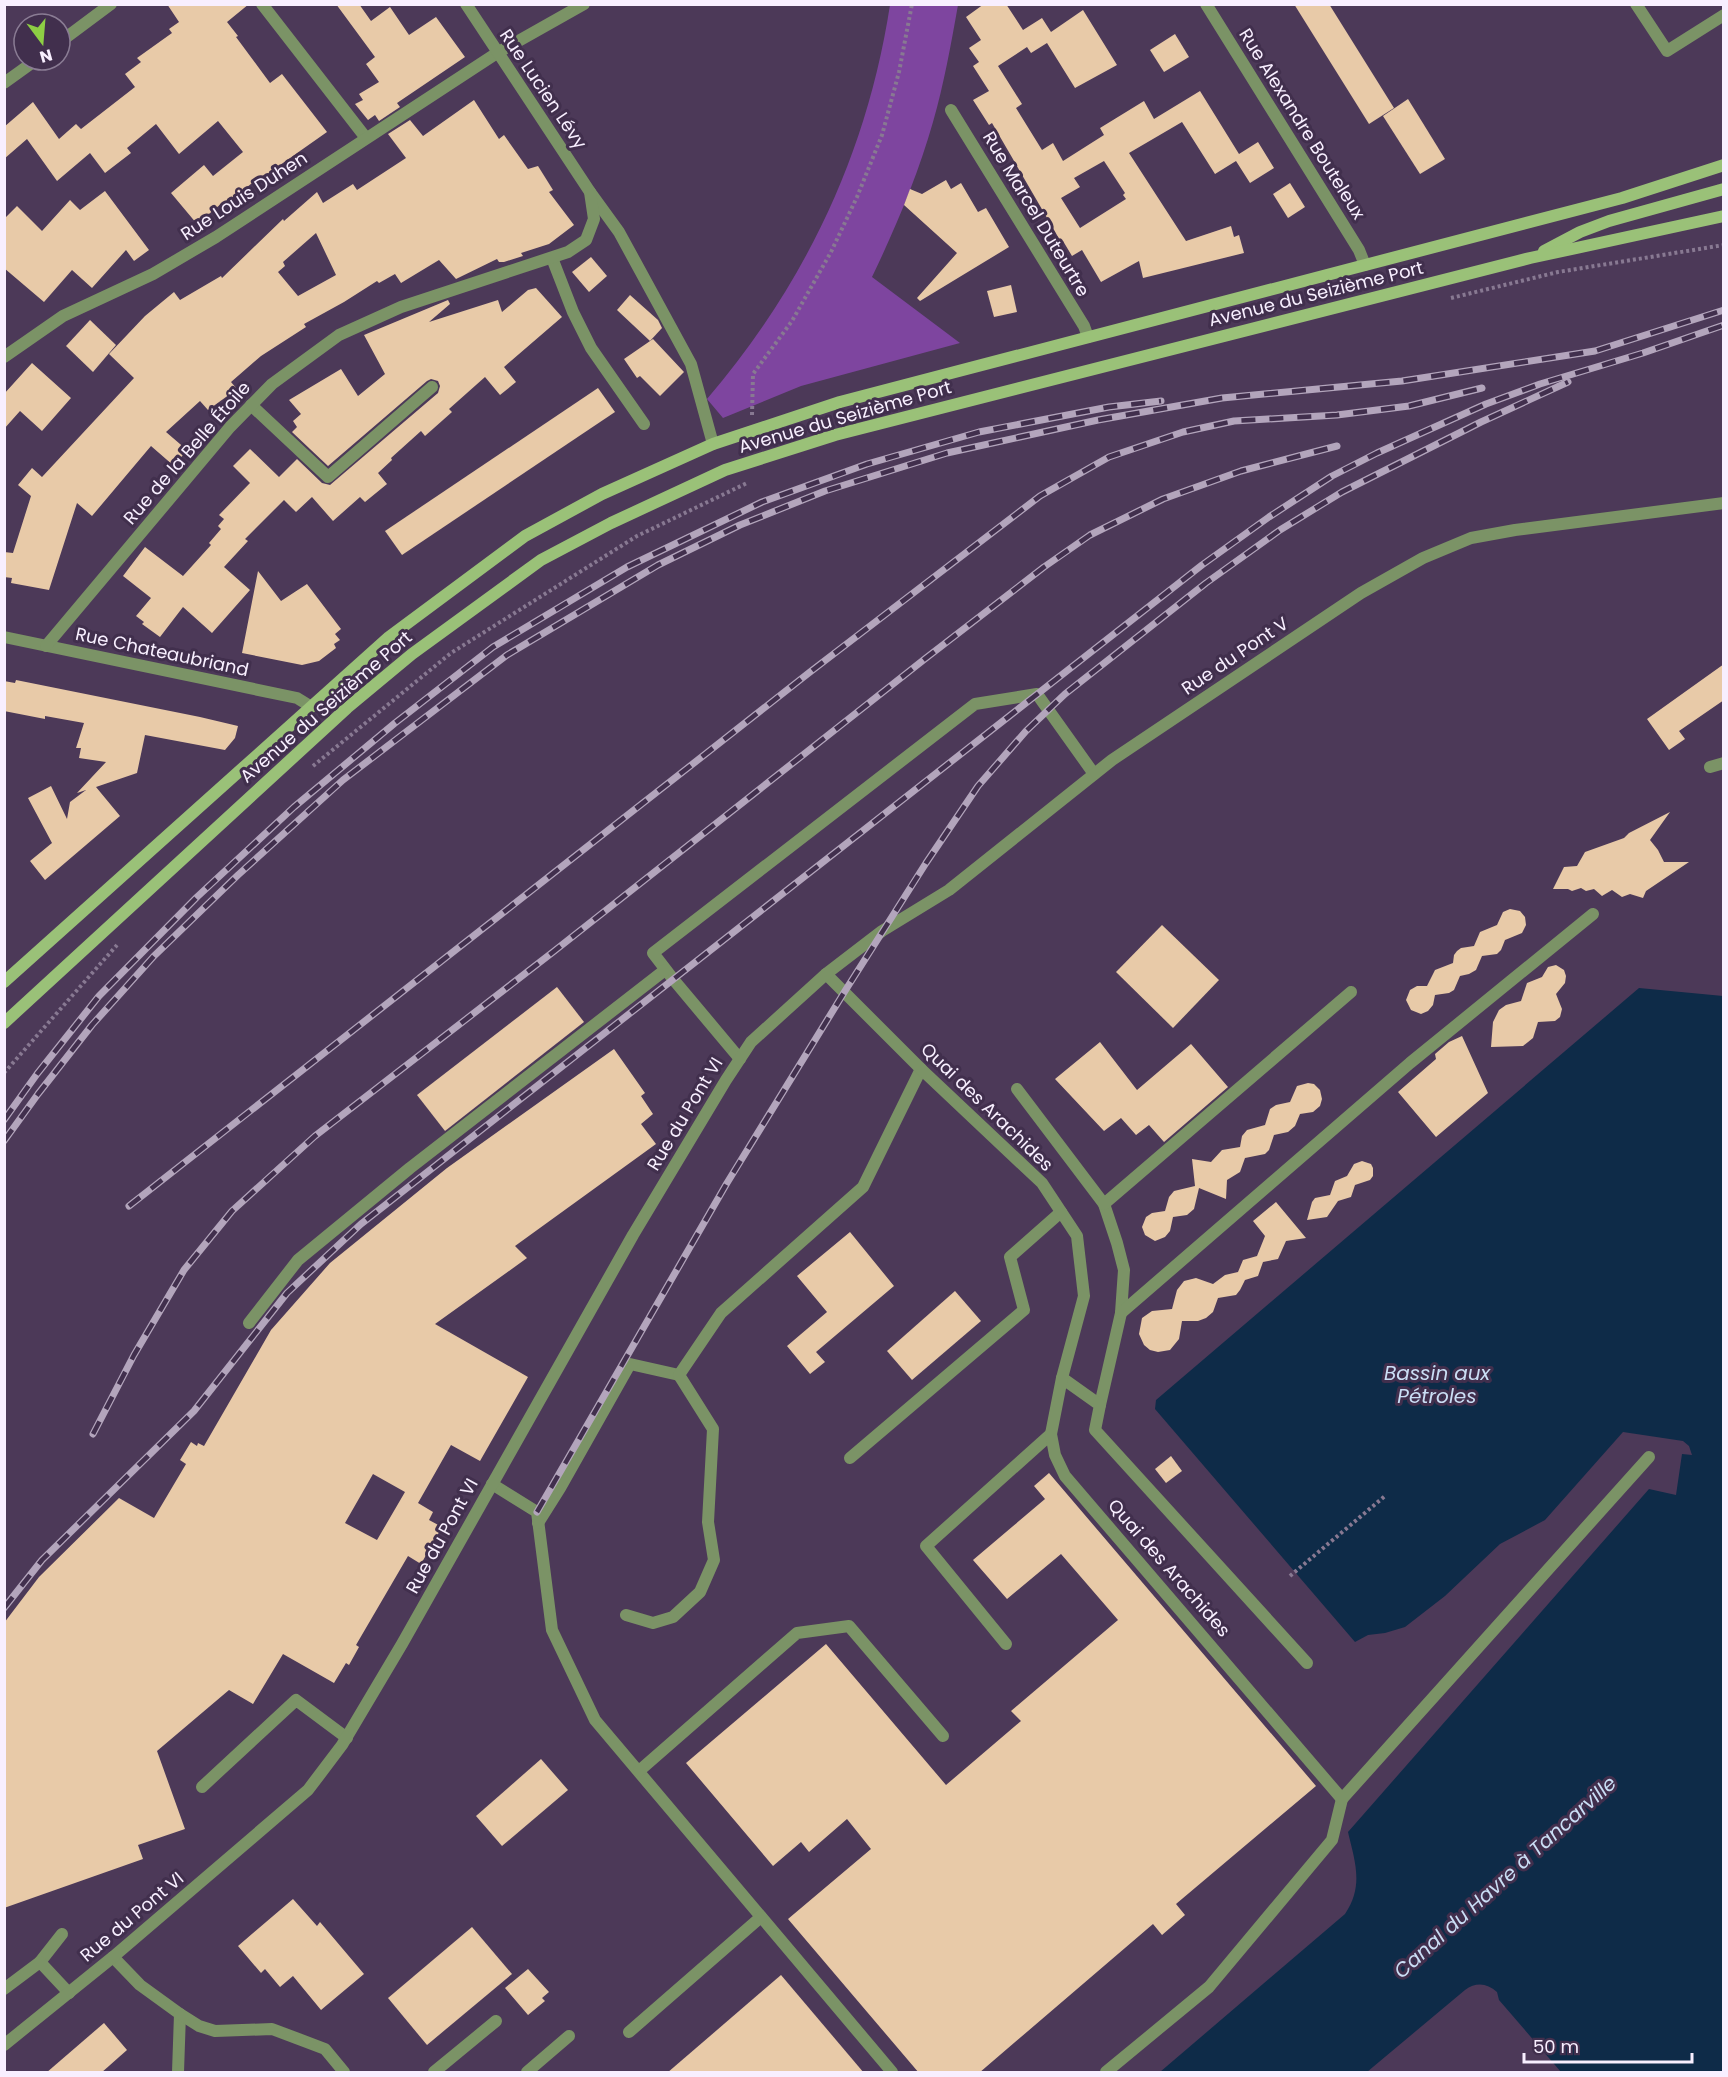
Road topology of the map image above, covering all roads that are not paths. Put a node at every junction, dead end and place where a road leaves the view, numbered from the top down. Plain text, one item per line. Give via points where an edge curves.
1 (111, 4) edge
2 (262, 4) edge
3 (466, 4) edge
4 (584, 4) edge
5 (1206, 4) edge
6 (1636, 4) edge
7 (1724, 15) edge
8 (72, 33) edge
9 (497, 53) junction
10 (19, 72) edge
11 (4, 83) edge
12 (951, 110) dead end
13 (366, 138) junction
14 (1724, 165) edge
15 (1724, 189) edge
16 (590, 192) junction
17 (1724, 216) edge
18 (552, 258) junction
19 (1530, 258) junction
20 (1365, 265) junction
21 (1088, 337) junction
22 (4, 357) edge
23 (432, 387) dead end
24 (251, 405) junction
25 (645, 424) dead end
26 (713, 444) junction
27 (1724, 503) edge
28 (4, 637) edge
29 (46, 646) junction
30 (310, 706) junction
31 (1724, 763) edge
32 (1710, 767) dead end
33 (1094, 774) junction
34 (1593, 914) dead end
35 (665, 970) junction
36 (826, 974) junction
37 (4, 982) edge
38 (1351, 992) dead end
39 (4, 1023) edge
40 (740, 1059) junction
41 (921, 1069) junction
42 (1017, 1089) dead end
43 (1104, 1203) junction
44 (1060, 1212) junction
45 (1121, 1312) junction
46 (249, 1323) dead end
47 (679, 1375) junction
48 (1062, 1378) junction
49 (1100, 1405) junction
50 (1051, 1434) junction
51 (850, 1458) dead end
52 (1649, 1458) dead end
53 (492, 1484) junction
54 (538, 1523) junction
55 (626, 1615) dead end
56 (1006, 1644) dead end
57 (1307, 1664) dead end
58 (943, 1736) dead end
59 (347, 1738) junction
60 (639, 1771) junction
61 (202, 1787) dead end
62 (1342, 1799) junction
63 (761, 1917) junction
64 (62, 1934) dead end
65 (112, 1957) junction
66 (40, 1962) junction
67 (4, 1989) edge
68 (69, 1993) junction
69 (180, 2014) junction
70 (496, 2021) dead end
71 (629, 2032) dead end
72 (569, 2036) dead end
73 (4, 2045) edge
74 (178, 2073) edge
75 (344, 2073) edge
76 (434, 2073) edge
77 (527, 2073) edge
78 (892, 2073) edge
79 (1106, 2073) edge

1 - 8 street
2 - 13 street
3 - 9 street, Rue Lucien Lévy
4 - 9 street, Rue Louis Duhen
5 - 20 street, Rue Alexandre Bouteleux
6 - 7 street via 1667,51
9 - 13 street, Rue Louis Duhen
9 - 16 street, Rue Lucien Lévy
10 - 11 street
12 - 21 street, Rue Marcel Duteurtre
13 - 22 street, Rue Louis Duhen via 216,237 153,274 63,316
14 - 20 main road, Avenue du Seizième Port via 1622,198
15 - 19 main road via 1609,221
16 - 18 street, Rue de la Belle Étoile via 594,219 586,240
16 - 26 street, Rue Lucien Lévy via 619,232 691,364
17 - 19 main road, Avenue du Seizième Port
18 - 24 street, Rue de la Belle Étoile via 401,307 339,335 272,384
18 - 25 street via 591,348
19 - 39 main road, Avenue du Seizième Port via 835,435 725,470 611,523 541,560 412,654 347,708
20 - 21 main road, Avenue du Seizième Port
21 - 26 main road, Avenue du Seizième Port via 840,402
23 - 24 street via 328,477
24 - 29 street, Rue de la Belle Étoile
26 - 30 main road, Avenue du Seizième Port via 602,494 525,536 389,637
27 - 33 street, Rue du Pont V via 1471,538 1423,558 1361,593
28 - 29 street, Rue Chateaubriand
29 - 30 street, Rue Chateaubriand via 297,698
30 - 37 main road, Avenue du Seizième Port
31 - 32 street
33 - 35 street via 1037,694 975,704 653,953
33 - 36 street, Rue du Pont V via 949,890 882,931
34 - 45 street via 1410,1063
35 - 40 street
35 - 46 street via 298,1260
36 - 40 street, Rue du Pont VI via 751,1042
36 - 41 street, Quai des Arachides
38 - 43 street
40 - 53 street, Rue du Pont VI via 633,1235
41 - 44 street, Quai des Arachides via 1042,1184
41 - 47 street via 863,1186 721,1313
42 - 43 street
43 - 45 street via 1124,1270
44 - 48 street, Quai des Arachides via 1077,1236 1084,1296
44 - 51 street via 1010,1257 1024,1310
45 - 49 street
47 - 54 street via 630,1364
47 - 55 street via 713,1430 708,1522 714,1560 700,1592 673,1617 653,1623
48 - 49 street
48 - 50 street, Quai des Arachides
49 - 57 street via 1095,1430
50 - 56 street via 926,1546
50 - 62 street, Quai des Arachides via 1054,1455 1065,1476
52 - 62 street
53 - 54 street via 537,1512
53 - 59 street, Rue du Pont VI
54 - 60 street via 552,1630 595,1720
58 - 60 street via 849,1626 797,1633
59 - 61 street via 296,1700
59 - 65 street, Rue du Pont VI via 308,1790
60 - 63 street
62 - 79 street via 1332,1840 1209,1987
63 - 71 street
63 - 78 street
64 - 66 street
65 - 68 street, Rue du Pont VI
65 - 69 street via 140,1985
66 - 67 street
66 - 68 street
68 - 73 street, Rue du Pont VI
69 - 74 street
69 - 75 street via 215,2031 272,2029 325,2049
70 - 76 street
72 - 77 street

